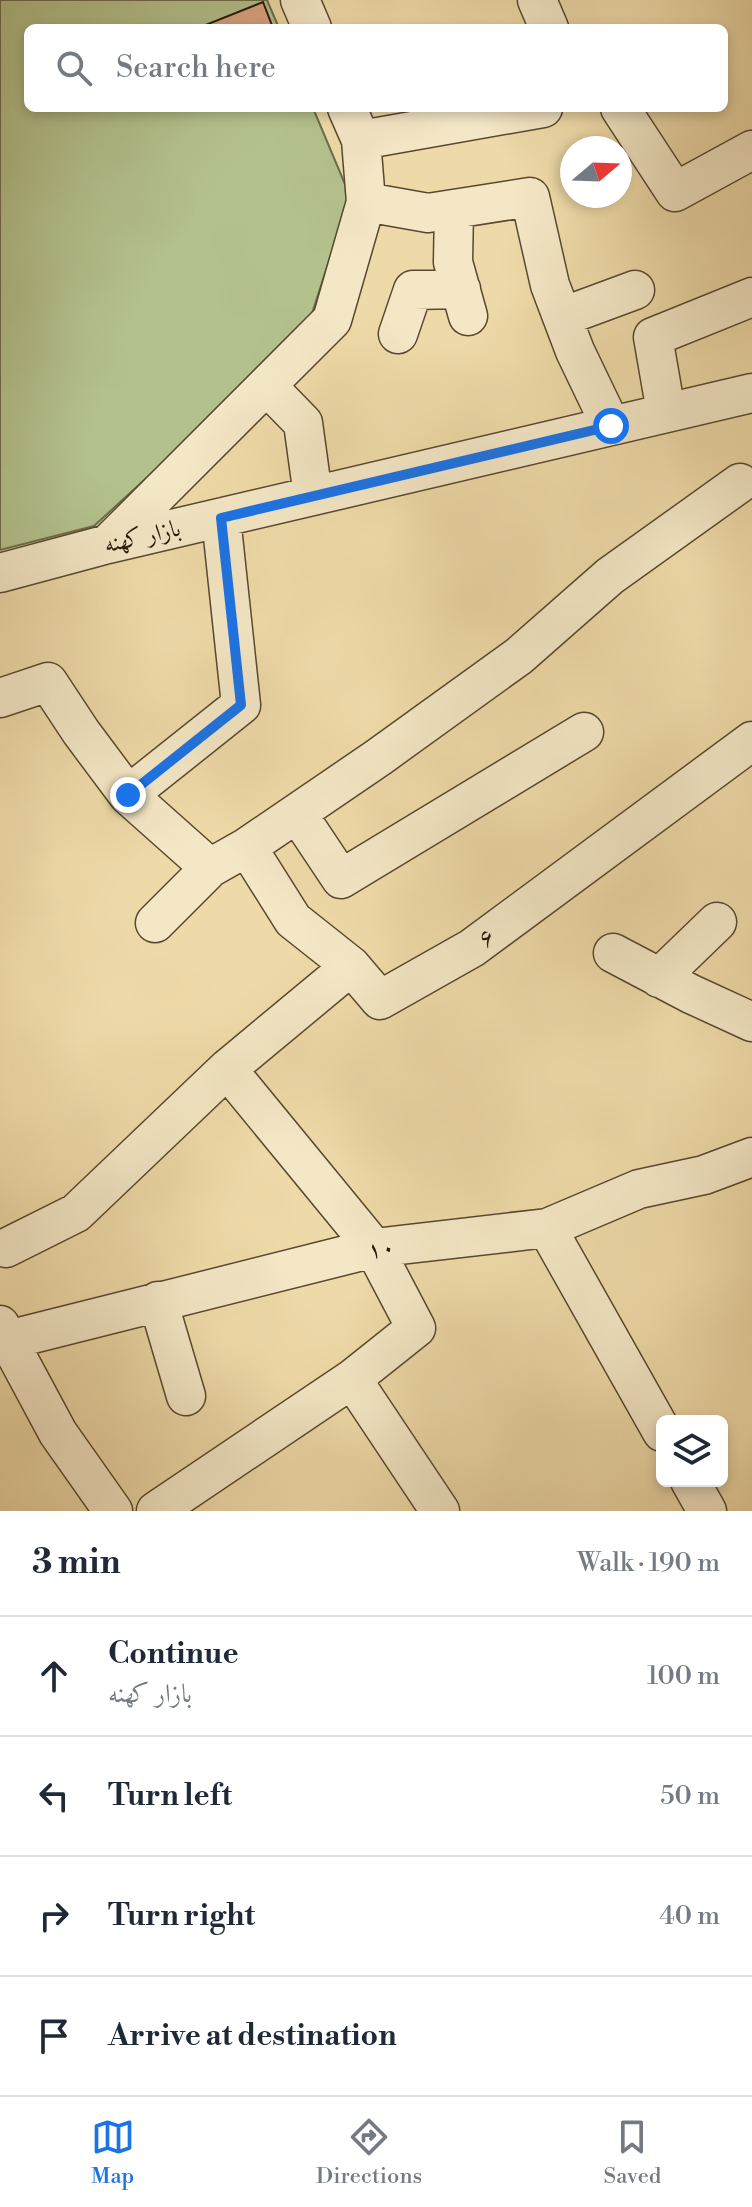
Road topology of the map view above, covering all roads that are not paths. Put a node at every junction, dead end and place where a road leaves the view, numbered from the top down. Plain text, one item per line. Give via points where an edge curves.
1 (300, 0) edge
2 (537, 0) edge
3 (310, 24) edge
4 (547, 24) edge
5 (496, 112) edge
6 (623, 112) edge
7 (354, 124) edge
8 (752, 150) edge
9 (366, 202) junction
10 (454, 209) junction
11 (635, 290) dead end
12 (752, 297) edge
13 (562, 317) junction
14 (398, 334) dead end
15 (267, 386) junction
16 (752, 393) edge
17 (666, 412) junction
18 (611, 426) junction
19 (740, 483) dead end
20 (313, 496) junction
21 (221, 518) junction
22 (108, 544) junction
23 (0, 573) edge
24 (0, 698) edge
25 (584, 732) dead end
26 (752, 741) edge
27 (128, 795) junction
28 (297, 813) junction
29 (247, 847) junction
30 (210, 868) junction
31 (717, 922) dead end
32 (155, 923) dead end
33 (613, 953) dead end
34 (351, 966) junction
35 (659, 978) junction
36 (752, 1022) edge
37 (227, 1069) junction
38 (752, 1157) edge
39 (547, 1228) junction
40 (2, 1245) edge
41 (374, 1248) junction
42 (158, 1301) junction
43 (4, 1333) edge
44 (352, 1379) junction
45 (186, 1396) dead end
46 (656, 1421) edge
47 (693, 1487) edge
48 (113, 1511) edge
49 (156, 1511) edge
50 (440, 1511) edge
51 (707, 1511) edge

1 - 3 street
2 - 4 street
5 - 7 street
6 - 8 street via 675,192
7 - 9 street
9 - 10 street via 428,213
9 - 15 street via 332,320
10 - 13 street via 530,197
10 - 14 street via 453,262 464,302 413,290
11 - 13 street
12 - 17 street via 653,337
13 - 18 street
15 - 20 street via 303,423
15 - 22 street
16 - 17 street, بازار کهنه
17 - 18 street, بازار کهنه
18 - 20 street, بازار کهنه
19 - 28 street via 610,576 519,656
20 - 21 street, بازار کهنه
21 - 22 street, بازار کهنه
21 - 27 street via 241,705
22 - 23 street, بازار کهنه
24 - 27 street via 48,682
25 - 28 street via 341,879
26 - 34 street, ۶ via 472,948 380,1000
27 - 30 street
28 - 29 street
29 - 30 street
29 - 34 street, ۶ via 293,920
30 - 32 street
31 - 35 street
33 - 35 street
34 - 37 street
35 - 36 street
37 - 40 street via 76,1213
37 - 41 street
38 - 39 street, ۱۰ via 704,1175 639,1189
39 - 41 street, ۱۰
39 - 46 street
41 - 42 street, ۱۰
41 - 44 street via 416,1328
42 - 43 street, ۱۰
42 - 45 street
43 - 48 street via 58,1433
44 - 49 street
44 - 50 street
47 - 51 street

